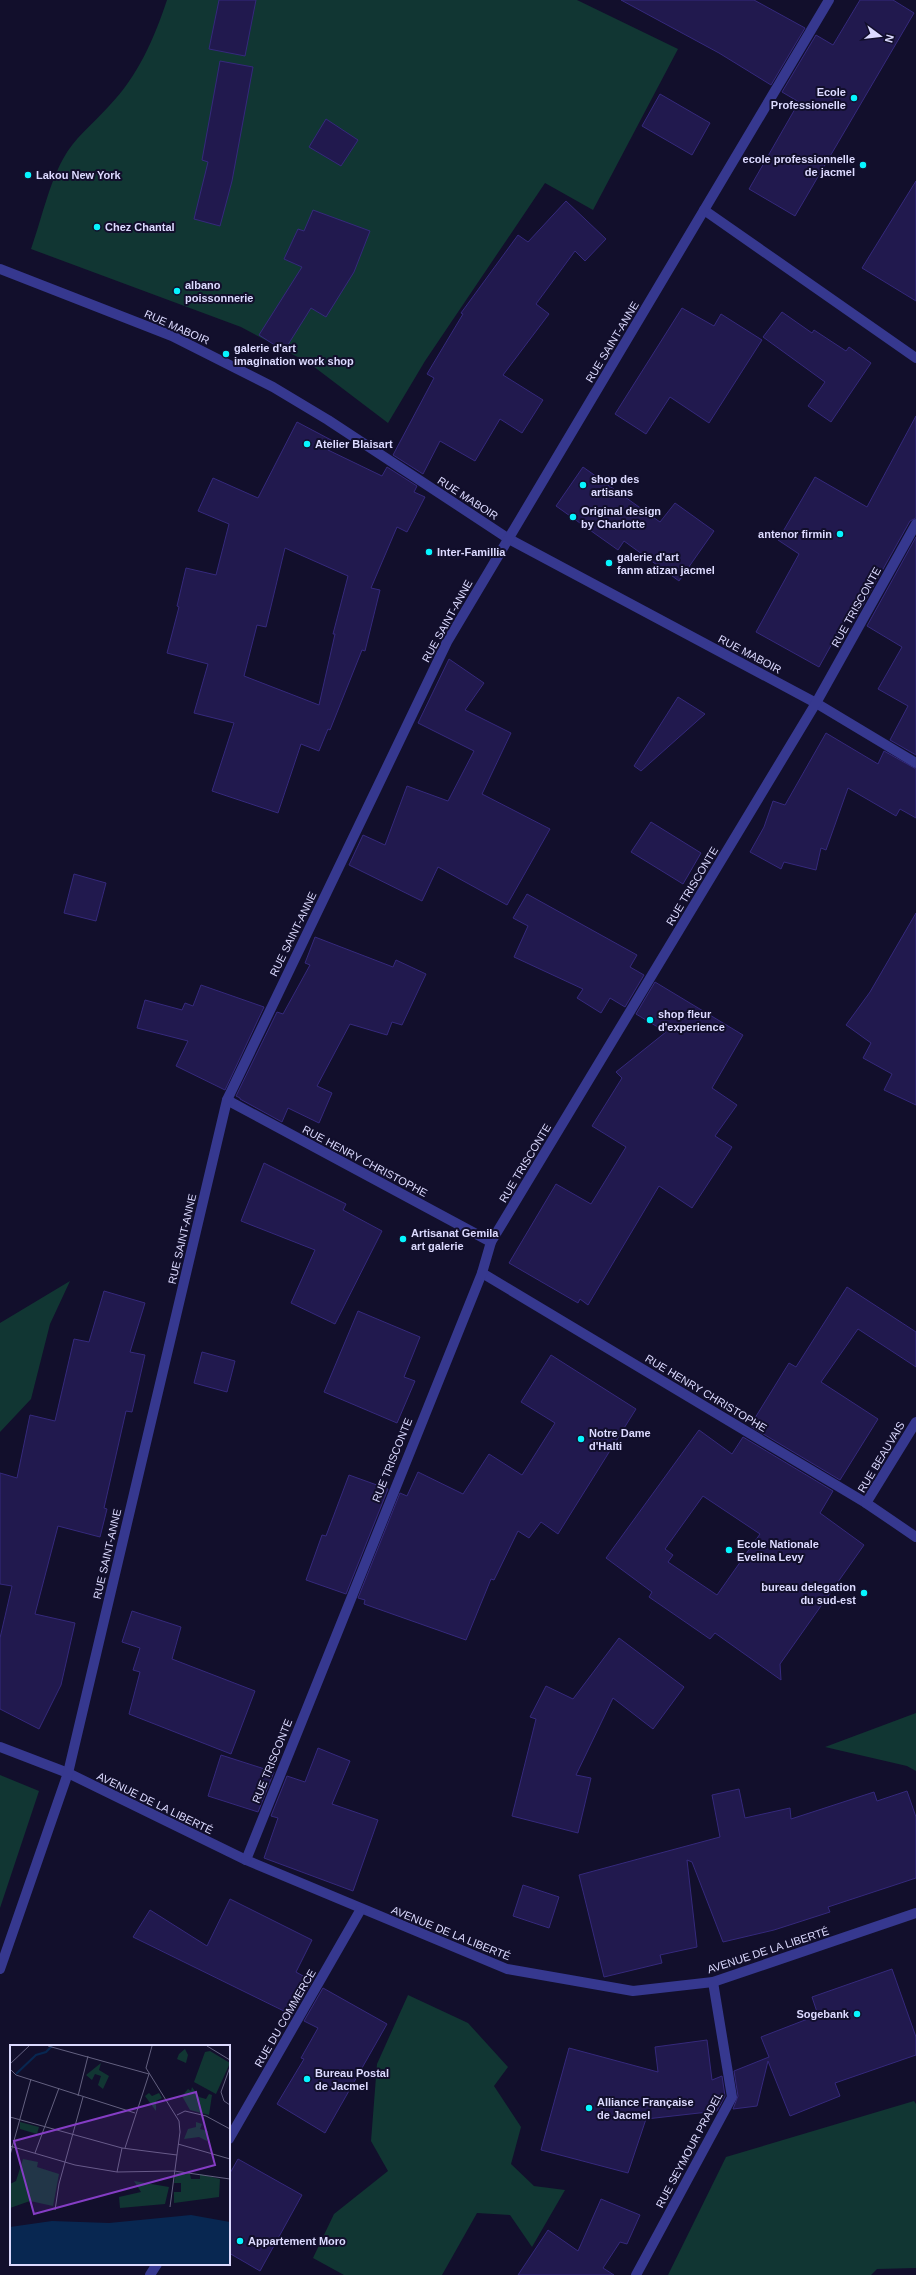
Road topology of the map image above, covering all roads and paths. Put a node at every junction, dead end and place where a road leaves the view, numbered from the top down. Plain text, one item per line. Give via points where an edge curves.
1 (829, 0) edge
2 (704, 210) junction
3 (0, 269) edge
4 (916, 358) edge
5 (916, 524) edge
6 (509, 539) junction
7 (816, 703) junction
8 (916, 763) edge
9 (227, 1100) junction
10 (491, 1242) junction
11 (482, 1273) junction
12 (916, 1422) edge
13 (866, 1504) junction
14 (916, 1537) edge
15 (0, 1747) edge
16 (68, 1773) junction
17 (246, 1860) junction
18 (361, 1909) junction
19 (916, 1913) edge
20 (0, 1969) edge
21 (713, 1982) junction
22 (230, 2137) edge
23 (156, 2265) edge
24 (150, 2275) edge
25 (636, 2275) edge

1 - 2 street, RUE SAINT-ANNE
2 - 4 street
2 - 6 street, RUE SAINT-ANNE
3 - 6 street, RUE MABOIR via 172,336 272,387 328,420
5 - 7 street, RUE TRISCONTE
6 - 7 street, RUE MABOIR
6 - 9 street, RUE SAINT-ANNE via 447,642
7 - 8 street, RUE MABOIR
7 - 10 street, RUE TRISCONTE
9 - 10 street, RUE HENRY CHRISTOPHE
9 - 16 street, RUE SAINT-ANNE
10 - 11 street, RUE TRISCONTE
11 - 13 street, RUE HENRY CHRISTOPHE
11 - 17 street, RUE TRISCONTE
12 - 13 street, RUE BEAUVAIS
13 - 14 street, RUE HENRY CHRISTOPHE
15 - 16 street, AVENUE DE LA LIBERTÉ
16 - 17 street, AVENUE DE LA LIBERTÉ
16 - 20 street, RUE SAINT-ANNE
17 - 18 street, AVENUE DE LA LIBERTÉ
18 - 21 street, AVENUE DE LA LIBERTÉ via 507,1969 633,1991
18 - 22 street, RUE DU COMMERCE
19 - 21 street, AVENUE DE LA LIBERTÉ
21 - 25 street, RUE SEYMOUR PRADEL via 732,2096
23 - 24 street

